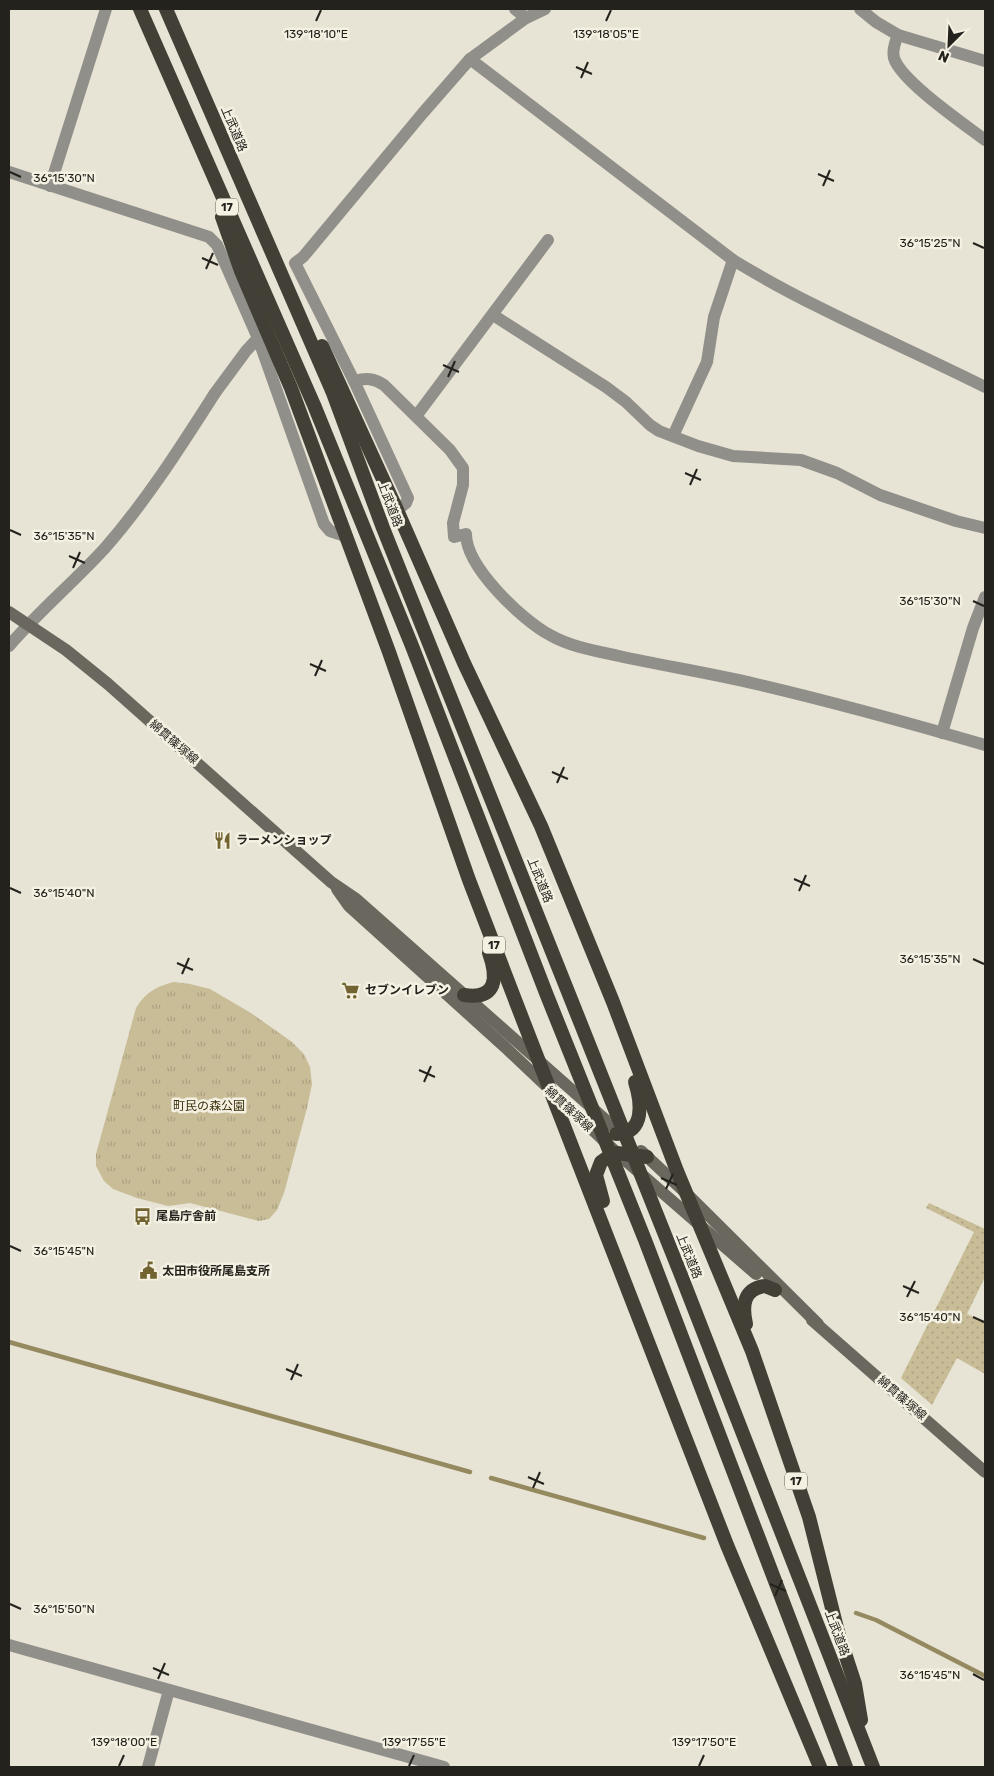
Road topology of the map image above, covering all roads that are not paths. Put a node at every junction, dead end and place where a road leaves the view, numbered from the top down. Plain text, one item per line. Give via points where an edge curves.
1 (106, 9) edge
2 (140, 9) edge
3 (166, 9) edge
4 (515, 9) edge
5 (545, 9) edge
6 (860, 9) edge
7 (526, 18) junction
8 (898, 35) junction
9 (470, 59) junction
10 (985, 61) edge
11 (186, 115) junction
12 (985, 140) edge
13 (9, 172) edge
14 (50, 186) junction
15 (263, 235) junction
16 (548, 240) dead end
17 (733, 260) junction
18 (493, 315) junction
19 (258, 338) junction
20 (354, 381) junction
21 (985, 387) edge
22 (417, 415) junction
23 (673, 436) junction
24 (397, 510) junction
25 (985, 528) edge
26 (345, 536) junction
27 (985, 597) edge
28 (9, 612) edge
29 (28, 624) junction
30 (9, 646) edge
31 (942, 733) junction
32 (985, 745) edge
33 (469, 880) junction
34 (331, 882) junction
35 (464, 995) junction
36 (613, 1002) junction
37 (540, 1061) junction
38 (553, 1094) junction
39 (591, 1129) junction
40 (622, 1134) junction
41 (616, 1153) junction
42 (647, 1157) junction
43 (686, 1193) junction
44 (701, 1228) junction
45 (611, 1246) junction
46 (775, 1290) junction
47 (818, 1324) junction
48 (752, 1351) junction
49 (985, 1472) edge
50 (9, 1645) edge
51 (169, 1690) junction
52 (865, 1743) junction
53 (148, 1767) edge
54 (444, 1767) edge
55 (820, 1767) edge
56 (846, 1767) edge
57 (873, 1767) edge

1 - 14 street
2 - 11 highway, 17
3 - 15 highway, 上武道路 / 17
4 - 7 street
5 - 7 street
6 - 8 street
7 - 9 street
8 - 10 street
8 - 12 street via 893,56 899,68 914,85
9 - 17 street
9 - 20 street via 295,263
11 - 26 highway, 17 via 241,271 291,388
11 - 56 highway, 17 via 314,405 412,646 645,1240
13 - 14 street
14 - 19 street via 209,237 217,245
15 - 24 highway, 17 via 305,310
15 - 52 highway, 上武道路 / 17 via 333,393 383,528
16 - 18 street
17 - 21 street via 811,304
17 - 23 street via 714,317 706,362
18 - 22 street
18 - 23 street via 606,387 659,432
19 - 26 street via 324,524 330,531
19 - 29 street via 215,393 129,518 103,549
20 - 22 street via 376,380
20 - 24 street via 408,498
22 - 31 street via 463,468 463,485 453,523 454,537 466,534 470,553 482,572 519,612 550,635 582,648 755,684
23 - 25 street via 733,456 801,460 837,473 880,495
24 - 36 highway, 17 via 541,826
26 - 33 highway, 17
27 - 31 street
28 - 29 main road, 綿貫篠塚線
29 - 30 street
29 - 34 main road, 綿貫篠塚線 via 108,684
31 - 32 street
33 - 35 highway via 495,978 486,993 474,997
33 - 37 highway, 17
34 - 35 main road, 綿貫篠塚線 via 356,898
34 - 38 main road, 綿貫篠塚線 via 349,906
35 - 37 main road, 綿貫篠塚線
36 - 40 highway via 640,1097 635,1124
36 - 43 highway, 17
37 - 38 highway, 17
37 - 40 main road, 綿貫篠塚線
38 - 39 main road, 綿貫篠塚線
38 - 45 highway, 17
39 - 40 highway
39 - 41 main road, 綿貫篠塚線
40 - 42 main road, 綿貫篠塚線
41 - 42 highway
41 - 44 main road, 綿貫篠塚線
41 - 45 highway via 601,1162 596,1175
42 - 43 main road, 綿貫篠塚線
43 - 44 highway, 17
43 - 47 main road, 綿貫篠塚線
44 - 46 main road, 綿貫篠塚線
44 - 48 highway, 17
45 - 55 highway, 17 via 727,1545
46 - 47 main road, 綿貫篠塚線
46 - 48 highway via 760,1287 750,1291 744,1302
47 - 49 main road, 綿貫篠塚線
48 - 52 highway, 17 via 809,1517 838,1632 855,1684
50 - 51 street
51 - 53 street
51 - 54 street
52 - 57 highway, 上武道路 / 17

